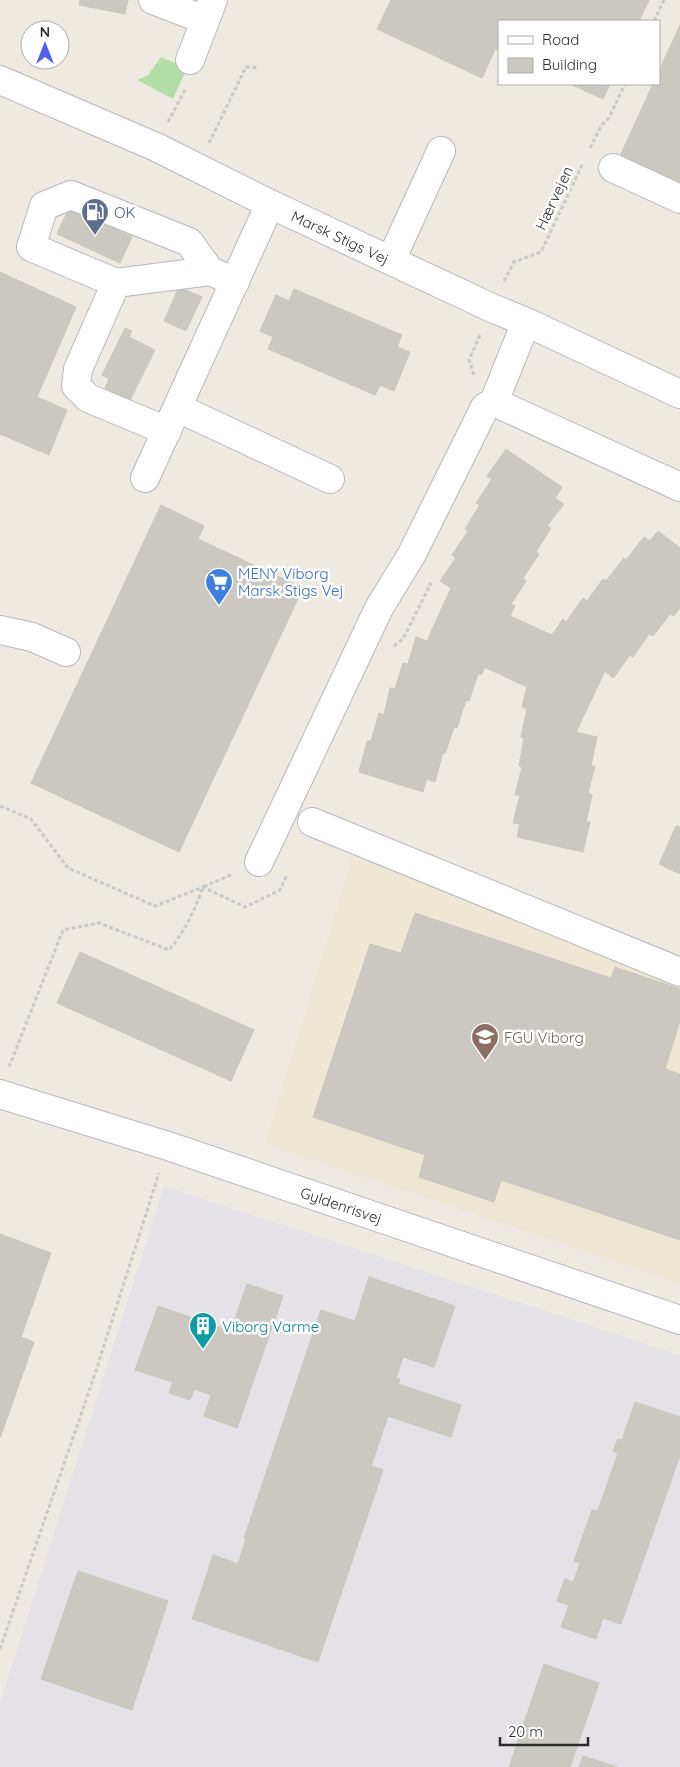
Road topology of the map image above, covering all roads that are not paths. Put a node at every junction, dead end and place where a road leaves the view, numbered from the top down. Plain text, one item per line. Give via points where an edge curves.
1 (153, 0) edge
2 (209, 10) edge
3 (190, 60) road end
4 (0, 80) edge
5 (441, 151) dead end
6 (613, 168) dead end
7 (680, 199) edge
8 (270, 204) junction
9 (391, 260) junction
10 (210, 271) junction
11 (235, 282) junction
12 (116, 283) junction
13 (526, 322) junction
14 (680, 394) edge
15 (494, 402) junction
16 (172, 420) junction
17 (146, 478) dead end
18 (330, 479) dead end
19 (680, 487) edge
20 (0, 630) edge
21 (66, 652) dead end
22 (312, 822) dead end
23 (259, 862) dead end
24 (680, 972) edge
25 (4, 1083) edge
26 (680, 1320) edge

1 - 2 street
2 - 3 street
4 - 8 street, Marsk Stigs Vej via 156,148
5 - 9 street
6 - 7 street
8 - 9 street, Marsk Stigs Vej
8 - 11 street
9 - 13 street, Marsk Stigs Vej
10 - 11 street
10 - 12 street
10 - 12 street via 188,242 72,195 44,206 31,247
11 - 16 street
12 - 16 street via 78,368 76,386 88,398
13 - 14 street, Marsk Stigs Vej
13 - 15 street
15 - 19 street
15 - 23 street via 485,407 412,554 379,608
16 - 17 street
16 - 18 street
20 - 21 street via 32,636
22 - 24 street
25 - 26 street, Gyldenrisvej via 168,1146

